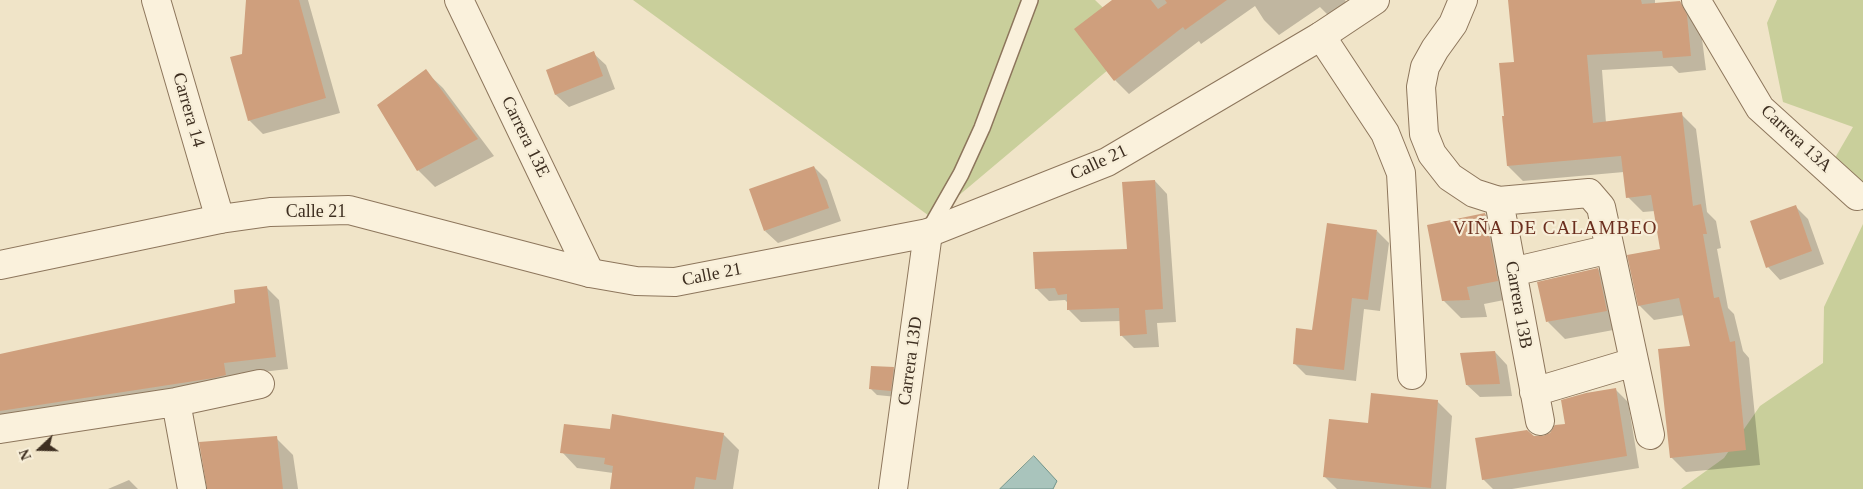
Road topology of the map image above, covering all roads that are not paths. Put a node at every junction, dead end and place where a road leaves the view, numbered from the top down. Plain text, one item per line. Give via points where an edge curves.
1 (156, 0) edge
2 (459, 0) edge
3 (1030, 0) edge
4 (1376, 0) edge
5 (1463, 0) edge
6 (1696, 0) edge
7 (1321, 36) junction
8 (1857, 196) dead end
9 (1499, 200) junction
10 (220, 219) junction
11 (928, 233) junction
12 (1610, 249) junction
13 (0, 266) edge
14 (1512, 272) junction
15 (590, 273) junction
16 (1634, 362) junction
17 (1412, 375) dead end
18 (260, 384) dead end
19 (1534, 392) junction
20 (176, 402) junction
21 (1540, 421) dead end
22 (0, 429) edge
23 (1650, 435) dead end
24 (192, 489) edge
25 (894, 489) edge

1 - 10 street, Carrera 14
2 - 15 street, Carrera 13E
3 - 11 lane via 982,128
4 - 7 street, Calle 21
5 - 9 street via 1453,24 1425,67 1421,87 1424,134 1432,154 1450,177 1474,193
6 - 8 street, Carrera 13A via 1760,108
7 - 11 street, Calle 21 via 1107,162
7 - 17 street via 1385,133 1401,173
9 - 12 street via 1589,193 1601,207
9 - 14 street, Carrera 13B
10 - 13 street, Calle 21
10 - 15 street, Calle 21 via 270,212 349,210
11 - 15 street, Calle 21 via 675,282 636,281
11 - 25 street, Carrera 13D
12 - 14 street
12 - 16 street
14 - 19 street, Carrera 13B
16 - 19 street
16 - 23 street
18 - 20 street
19 - 21 street, Carrera 13B
20 - 22 street
20 - 24 street

